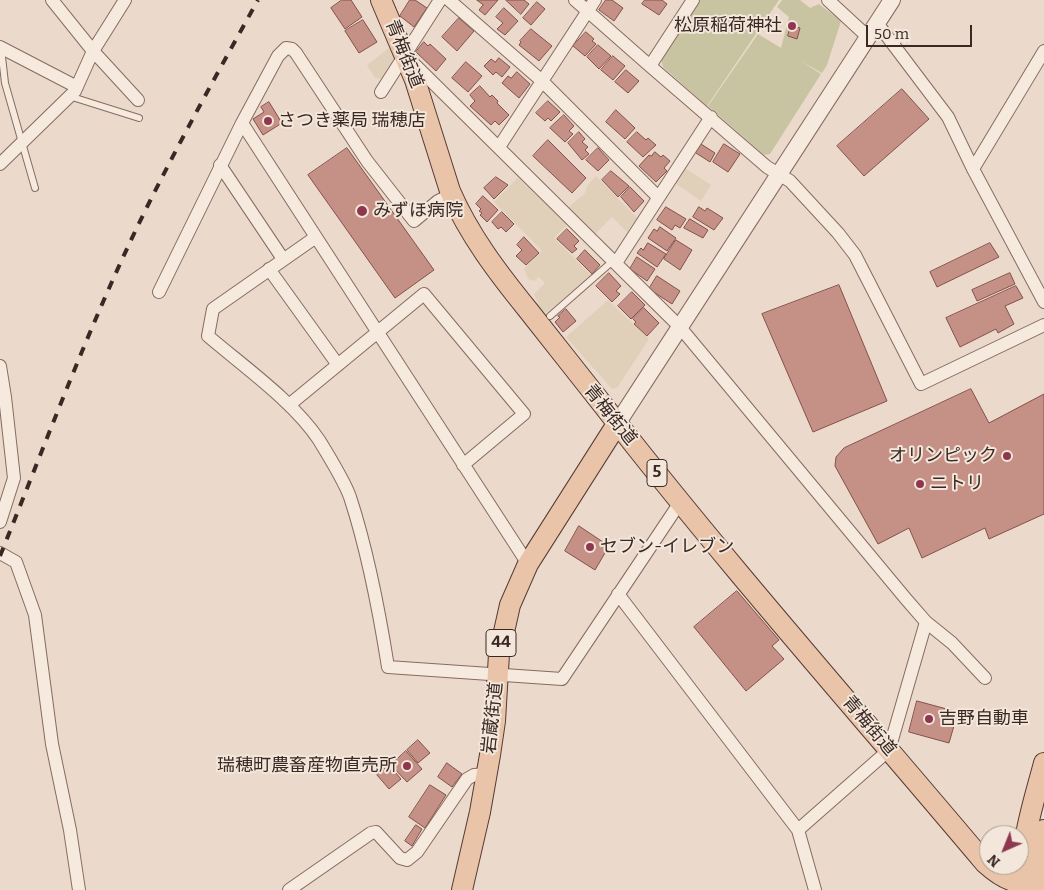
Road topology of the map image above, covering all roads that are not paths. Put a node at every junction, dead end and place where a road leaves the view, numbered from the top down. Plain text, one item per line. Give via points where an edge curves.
1 (52, 0) edge
2 (125, 0) edge
3 (382, 0) edge
4 (440, 0) edge
5 (449, 0) edge
6 (575, 0) edge
7 (693, 0) edge
8 (828, 0) edge
9 (892, 0) edge
10 (591, 6) edge
11 (873, 30) junction
12 (0, 47) edge
13 (93, 51) junction
14 (1044, 51) edge
15 (405, 55) junction
16 (650, 66) junction
17 (542, 81) junction
18 (73, 91) junction
19 (381, 92) dead end
20 (138, 100) dead end
21 (711, 117) junction
22 (139, 118) dead end
23 (242, 122) junction
24 (22, 142) junction
25 (499, 147) junction
26 (0, 164) edge
27 (220, 165) junction
28 (973, 169) junction
29 (780, 174) junction
30 (35, 188) dead end
31 (452, 194) junction
32 (658, 197) junction
33 (316, 237) junction
34 (283, 258) junction
35 (615, 261) junction
36 (269, 270) junction
37 (159, 292) dead end
38 (1044, 302) edge
39 (550, 316) dead end
40 (1044, 325) edge
41 (679, 326) junction
42 (376, 331) junction
43 (338, 365) junction
44 (0, 366) edge
45 (3, 398) edge
46 (289, 405) junction
47 (617, 424) junction
48 (463, 464) junction
49 (681, 501) junction
50 (0, 522) edge
51 (0, 553) edge
52 (528, 564) junction
53 (618, 594) junction
54 (926, 622) junction
55 (498, 675) junction
56 (985, 678) dead end
57 (889, 750) junction
58 (1044, 764) edge
59 (487, 774) junction
60 (798, 830) junction
61 (1044, 830) edge
62 (467, 884) edge
63 (1033, 887) edge
64 (79, 890) edge
65 (289, 890) edge
66 (815, 890) edge

1 - 13 street
2 - 13 street
3 - 15 main road, 青梅街道 / 5
4 - 15 street
5 - 17 street
6 - 10 street
7 - 16 street
8 - 11 street
9 - 11 street
10 - 16 street
10 - 17 street
11 - 28 street via 948,117
11 - 29 street
12 - 18 street
12 - 24 lane via 5,83
13 - 18 street
13 - 20 street
14 - 28 street
15 - 19 street
15 - 25 street
15 - 31 main road, 青梅街道 / 5
16 - 21 street
17 - 25 street
17 - 32 street
18 - 22 lane
18 - 24 street
21 - 29 street via 767,167
21 - 32 street
23 - 27 street
23 - 31 street via 278,56 286,48 292,48 367,162 414,221
23 - 33 street
24 - 26 street
24 - 30 lane
25 - 35 street
27 - 34 street
27 - 37 street
28 - 38 street
29 - 40 street via 790,180 855,255 921,384
29 - 41 street
31 - 47 main road, 青梅街道 / 5 via 496,270
32 - 35 street
33 - 34 street
33 - 42 street
34 - 36 street
35 - 39 lane
35 - 41 street
36 - 43 street
36 - 46 street via 214,309 208,336
41 - 47 street
41 - 54 street
42 - 43 street
42 - 48 street
42 - 48 street via 424,294 524,414
43 - 46 street
44 - 45 street
45 - 50 street via 14,478
46 - 55 street via 318,439 349,495 380,616 388,667
47 - 49 main road, 青梅街道 / 5
47 - 52 main road, 岩蔵街道 / 44
48 - 52 street
49 - 53 street
49 - 57 main road, 青梅街道 / 5
51 - 64 street via 16,562 35,615 52,744
52 - 55 main road, 岩蔵街道 / 44 via 509,611 501,641
53 - 55 street via 562,680
53 - 60 street
54 - 56 street via 952,643
54 - 57 street
55 - 59 main road, 岩蔵街道 / 44
57 - 60 street
57 - 63 main road, 青梅街道 / 5 via 985,863 1002,877
58 - 63 main road via 1026,829 1023,855
59 - 62 main road, 岩蔵街道 / 44
59 - 65 street via 467,779 417,852 407,860 400,858 376,832 371,833
60 - 66 street
61 - 63 main road

